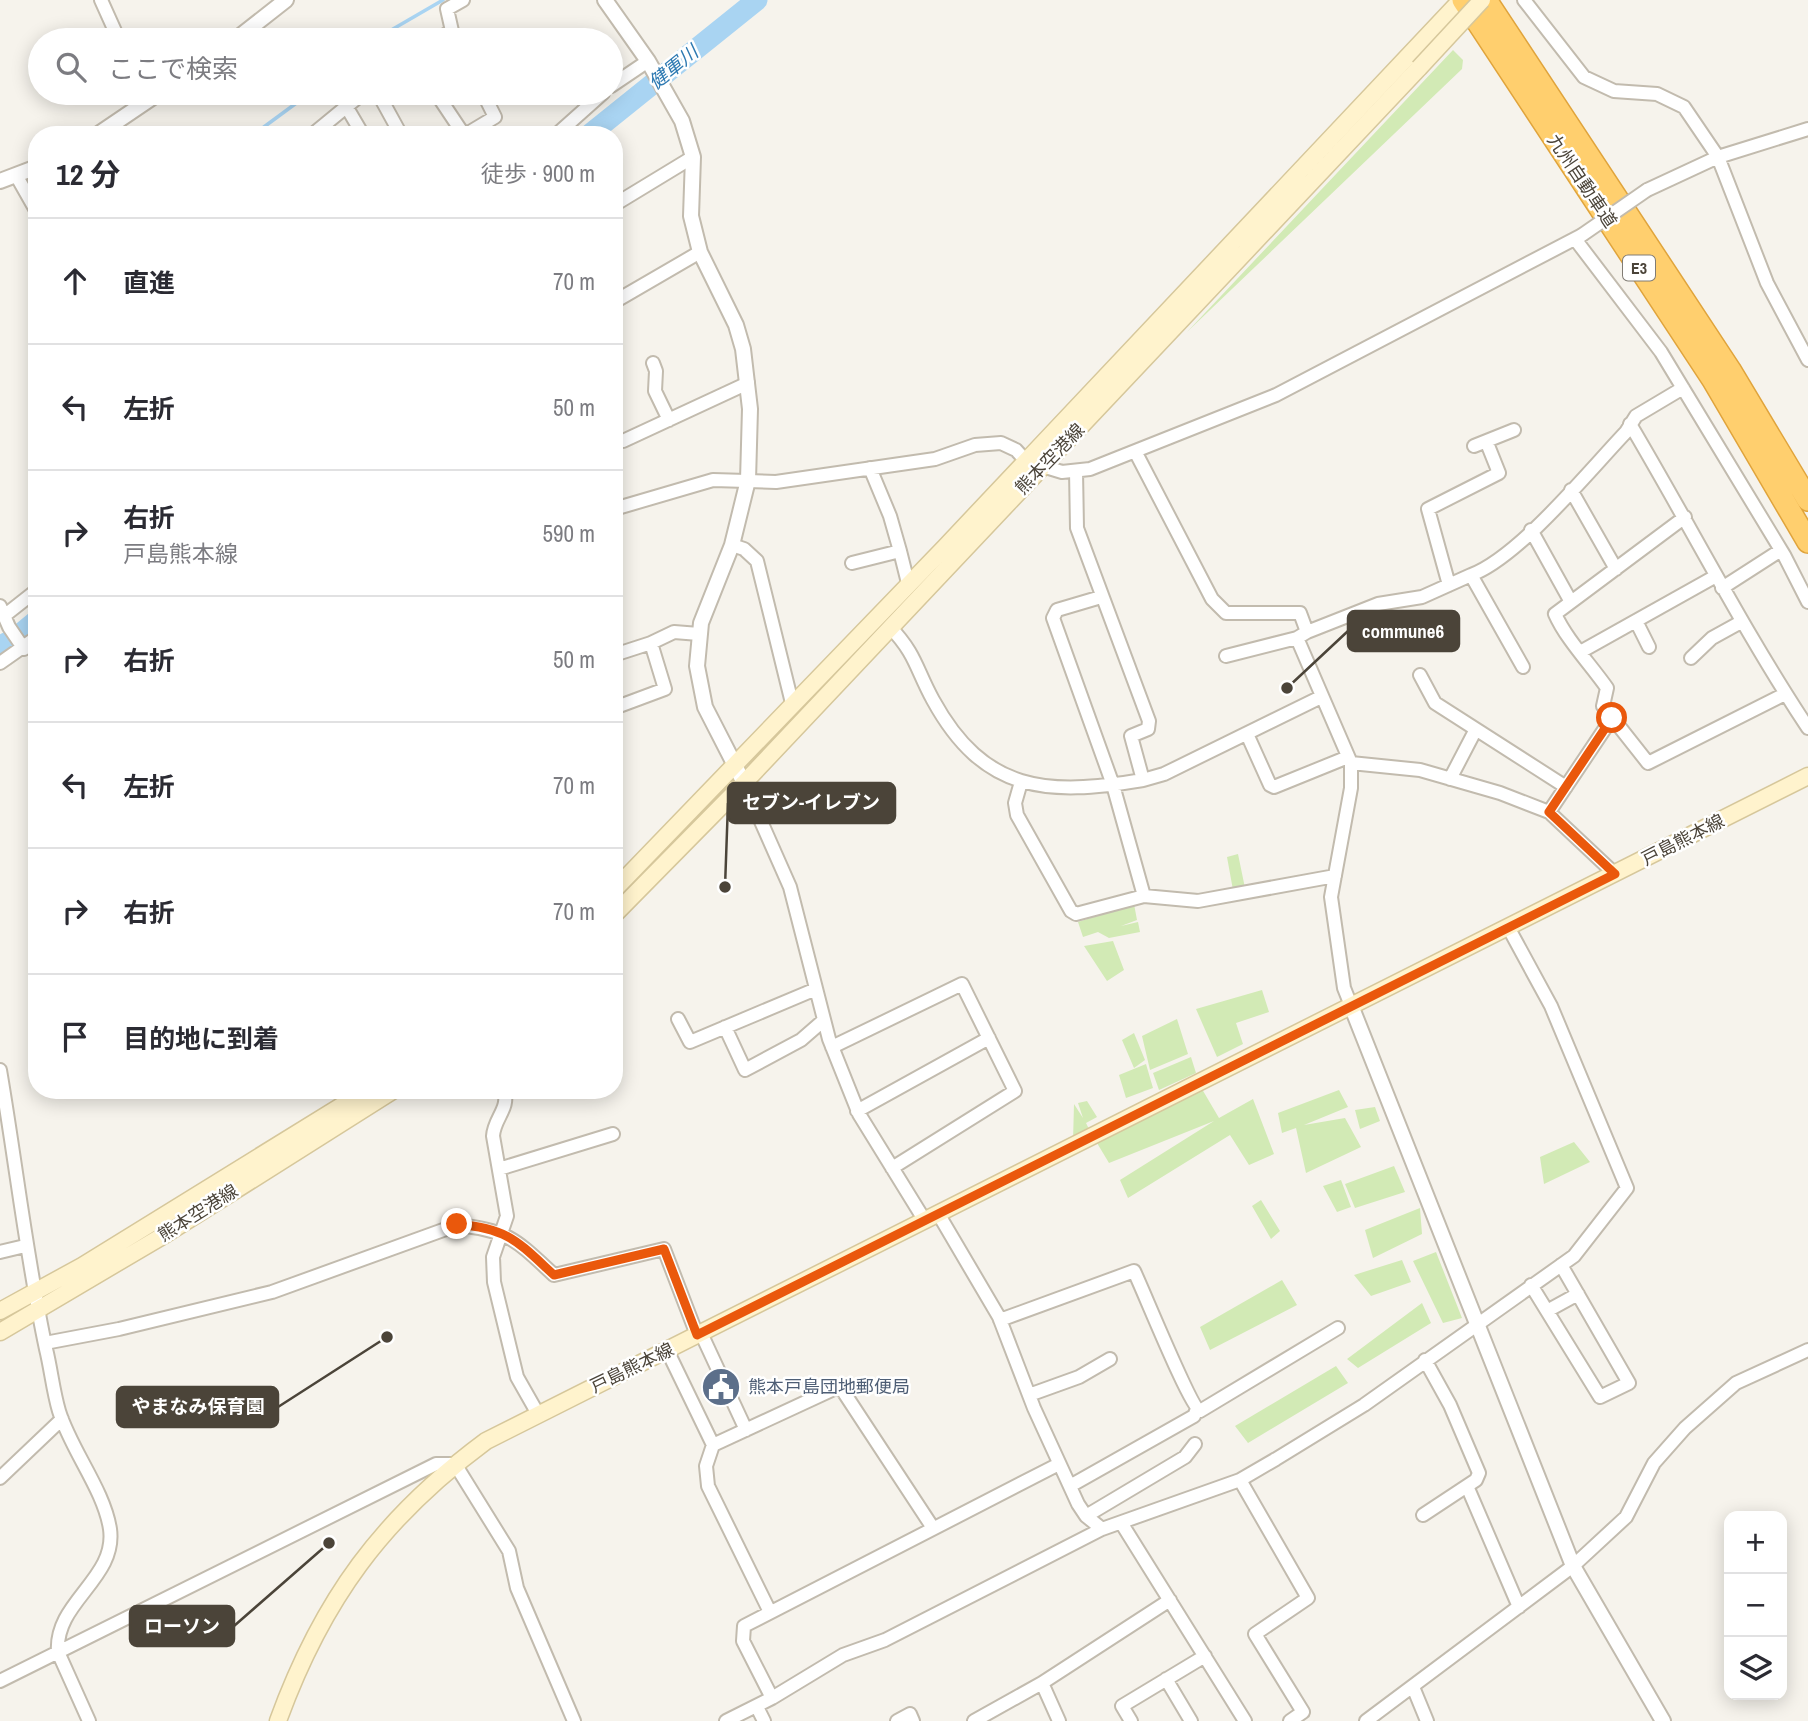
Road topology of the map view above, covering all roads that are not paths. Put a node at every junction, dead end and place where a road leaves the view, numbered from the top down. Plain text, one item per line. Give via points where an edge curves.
1 (101, 0) edge
2 (286, 0) edge
3 (463, 0) edge
4 (605, 0) edge
5 (1462, 0) edge
6 (1484, 0) edge
7 (1524, 0) edge
8 (114, 28) edge
9 (250, 28) edge
10 (453, 28) edge
11 (648, 61) junction
12 (1415, 61) junction
13 (623, 78) edge
14 (141, 105) edge
15 (385, 105) edge
16 (444, 105) edge
17 (489, 105) edge
18 (589, 105) edge
19 (346, 106) joint
20 (110, 126) edge
21 (323, 126) edge
22 (358, 126) edge
23 (396, 126) edge
24 (458, 126) edge
25 (480, 126) edge
26 (565, 126) edge
27 (1808, 129) edge
28 (1718, 157) junction
29 (693, 158) junction
30 (28, 170) edge
31 (16, 175) junction
32 (0, 181) edge
33 (28, 196) edge
34 (623, 200) edge
35 (1578, 237) junction
36 (700, 252) junction
37 (623, 297) edge
38 (1808, 360) edge
39 (653, 363) dead end
40 (748, 383) junction
41 (1684, 388) junction
42 (669, 420) junction
43 (1630, 424) junction
44 (1514, 430) dead end
45 (623, 442) dead end
46 (1136, 453) junction
47 (1033, 464) junction
48 (870, 468) junction
49 (1076, 471) junction
50 (748, 480) junction
51 (1571, 490) junction
52 (1808, 500) edge
53 (623, 506) edge
54 (1685, 517) junction
55 (1531, 530) junction
56 (1808, 542) edge
57 (732, 545) junction
58 (1781, 550) junction
59 (900, 551) junction
60 (852, 563) dead end
61 (1616, 569) junction
62 (1471, 575) junction
63 (1719, 582) junction
64 (908, 583) junction
65 (1450, 585) junction
66 (1101, 597) junction
67 (28, 598) edge
68 (1572, 602) junction
69 (1808, 602) edge
70 (3, 621) edge
71 (1636, 621) junction
72 (1741, 622) junction
73 (890, 626) junction
74 (699, 634) junction
75 (1302, 635) junction
76 (651, 643) junction
77 (28, 645) edge
78 (1649, 647) dead end
79 (24, 649) junction
80 (1582, 651) junction
81 (623, 653) edge
82 (1226, 656) dead end
83 (1691, 658) dead end
84 (0, 663) edge
85 (1523, 667) dead end
86 (1420, 675) dead end
87 (1785, 694) junction
88 (1321, 697) junction
89 (792, 703) junction
90 (623, 705) edge
91 (1612, 718) junction
92 (1808, 728) edge
93 (1475, 731) junction
94 (1247, 734) junction
95 (1350, 760) junction
96 (734, 766) junction
97 (1808, 776) edge
98 (1450, 779) junction
99 (1143, 780) junction
100 (1021, 782) junction
101 (744, 783) junction
102 (1113, 785) junction
103 (1566, 787) junction
104 (1549, 812) junction
105 (1615, 874) junction
106 (1335, 876) junction
107 (623, 881) edge
108 (1144, 895) junction
109 (623, 906) edge
110 (1508, 927) junction
111 (816, 989) junction
112 (1352, 1008) junction
113 (678, 1018) dead end
114 (824, 1020) junction
115 (725, 1027) junction
116 (989, 1038) junction
117 (832, 1047) junction
118 (0, 1070) edge
119 (352, 1099) edge
120 (380, 1099) edge
121 (506, 1099) edge
122 (857, 1111) junction
123 (613, 1134) dead end
124 (892, 1168) junction
125 (499, 1169) junction
126 (932, 1218) junction
127 (502, 1233) junction
128 (25, 1246) junction
129 (0, 1252) edge
130 (1561, 1265) junction
131 (1531, 1285) junction
132 (35, 1294) junction
133 (1578, 1294) junction
134 (0, 1311) edge
135 (38, 1311) junction
136 (1547, 1311) junction
137 (1000, 1320) junction
138 (1476, 1322) junction
139 (1338, 1328) dead end
140 (0, 1332) edge
141 (699, 1334) junction
142 (45, 1343) junction
143 (667, 1350) junction
144 (1807, 1353) edge
145 (1110, 1359) dead end
146 (1425, 1360) junction
147 (1029, 1395) junction
148 (1197, 1409) junction
149 (538, 1414) junction
150 (62, 1419) junction
151 (746, 1430) junction
152 (1195, 1444) dead end
153 (713, 1445) junction
154 (455, 1464) junction
155 (1059, 1464) junction
156 (0, 1478) edge
157 (1240, 1480) junction
158 (1070, 1486) junction
159 (1467, 1486) junction
160 (1423, 1515) dead end
161 (1086, 1516) junction
162 (1122, 1524) junction
163 (933, 1528) junction
164 (1102, 1529) junction
165 (1573, 1566) junction
166 (1170, 1600) junction
167 (1519, 1607) junction
168 (769, 1610) junction
169 (58, 1652) junction
170 (1205, 1656) junction
171 (1166, 1679) junction
172 (0, 1681) edge
173 (1042, 1683) junction
174 (1413, 1687) junction
175 (772, 1698) junction
176 (757, 1707) junction
177 (89, 1721) edge
178 (278, 1721) edge
179 (574, 1721) edge
180 (726, 1721) edge
181 (764, 1721) edge
182 (897, 1721) edge
183 (913, 1721) edge
184 (974, 1721) edge
185 (1059, 1721) edge
186 (1131, 1721) edge
187 (1191, 1721) edge
188 (1245, 1721) edge
189 (1290, 1721) edge
190 (1366, 1721) edge
191 (1427, 1721) edge
192 (1663, 1721) edge

1 - 8 street
2 - 9 street
3 - 10 street via 447,9
4 - 11 street
5 - 12 main road, 熊本空港線
5 - 56 highway, 九州自動車道 / E3 via 1713,380
6 - 12 main road, 熊本空港線, bridge
6 - 52 highway, 九州自動車道 / E3 via 1730,370
7 - 28 street via 1584,77 1614,91 1657,94 1684,107
11 - 13 street
11 - 29 street via 682,121
12 - 47 main road, 熊本空港線
14 - 20 street
15 - 23 street
16 - 24 street
17 - 25 street via 495,117
18 - 26 street
19 - 21 street
19 - 22 street
27 - 28 street
28 - 35 street, bridge via 1647,190
28 - 38 street via 1767,283
29 - 34 street
29 - 36 street via 691,216
30 - 31 street
31 - 32 street
31 - 33 street
35 - 41 street
35 - 46 street via 1276,395
36 - 37 street
36 - 40 street via 736,325
39 - 42 street via 655,391
40 - 42 street
40 - 50 street
41 - 43 street
41 - 58 street
42 - 45 street
43 - 51 street
43 - 54 street
44 - 65 street via 1481,444 1499,473 1428,509
46 - 49 street
46 - 75 street via 1212,599 1226,612 1300,612
47 - 48 street via 1002,443 975,444 952,455
47 - 49 street
47 - 64 main road, 熊本空港線
47 - 73 main road, 熊本空港線
48 - 50 street via 776,482
48 - 59 street
49 - 66 street via 1076,523
50 - 53 street via 713,480
50 - 57 street
51 - 55 street
51 - 61 street
54 - 61 street
54 - 63 street
55 - 62 street via 1490,568
55 - 68 street
57 - 74 street
57 - 89 street via 757,561
58 - 63 street
58 - 69 street
59 - 60 street
59 - 64 street
61 - 68 street
62 - 65 street
62 - 85 street
63 - 71 street
63 - 72 street
64 - 89 main road, 熊本空港線
65 - 75 street via 1422,597 1378,604
66 - 99 street via 1149,721 1148,729 1131,736
66 - 102 street via 1057,610 1053,618
67 - 70 street
68 - 80 street via 1555,614 1564,633
70 - 79 street
71 - 78 street
71 - 80 street
72 - 83 street via 1712,638
72 - 87 street
73 - 100 street via 912,651 932,699 961,741 992,769
73 - 101 main road, 熊本空港線
74 - 76 street via 674,632
74 - 96 street via 700,689
75 - 82 street
75 - 88 street
76 - 81 street
76 - 90 street via 665,689
77 - 79 street
79 - 84 street
80 - 91 street via 1607,688 1603,706
86 - 93 street via 1435,703
87 - 91 street via 1648,763
87 - 92 street
88 - 94 street
88 - 95 street
89 - 96 main road, 熊本空港線
91 - 103 street
93 - 98 street
93 - 103 street
94 - 95 street via 1274,787
94 - 99 street
95 - 98 street
95 - 106 street via 1351,788
96 - 101 street
96 - 107 main road, 熊本空港線
97 - 105 main road, 戸島熊本線
98 - 104 street
99 - 102 street
100 - 102 street via 1070,788
100 - 108 street via 1017,815 1071,911 1082,914
101 - 109 main road, 熊本空港線
101 - 111 street via 790,887
102 - 108 street
103 - 104 street
104 - 105 street
105 - 110 main road, 戸島熊本線
106 - 108 street via 1198,901
106 - 112 street via 1331,897
110 - 112 main road, 戸島熊本線
110 - 130 street via 1551,1006 1627,1188 1574,1256
111 - 114 street
111 - 115 street
112 - 126 main road, 戸島熊本線
112 - 138 street
113 - 115 street via 690,1042
114 - 115 street via 800,1040 745,1070
114 - 117 street
116 - 117 street via 961,984
116 - 122 street
116 - 124 street via 1015,1091
117 - 122 street
118 - 128 street
119 - 132 main road, 熊本空港線
120 - 135 main road, 熊本空港線
121 - 125 street via 493,1136
122 - 124 street
123 - 125 street
124 - 126 street
125 - 127 street via 507,1216
126 - 137 street
126 - 141 main road, 戸島熊本線
127 - 141 street via 512,1236 554,1275 664,1249
127 - 142 street via 457,1224 272,1292
127 - 149 street via 494,1257 494,1282 517,1377
128 - 129 street
128 - 132 street
130 - 131 street
130 - 133 street
131 - 136 street
131 - 138 street
132 - 134 main road, 熊本空港線
132 - 135 street
133 - 136 street
133 - 136 street via 1629,1383 1600,1397
135 - 140 main road, 熊本空港線
135 - 142 street
137 - 147 street
137 - 148 street via 1134,1271
138 - 146 street
138 - 165 street
139 - 148 street
141 - 143 main road, 戸島熊本線
141 - 151 street
142 - 150 street
143 - 149 main road, 戸島熊本線
143 - 153 street
144 - 165 street via 1736,1383 1685,1428 1654,1463 1626,1517
145 - 147 street via 1079,1377
146 - 157 street via 1364,1405
146 - 159 street via 1479,1473
147 - 155 street
148 - 158 street via 1194,1416
149 - 154 main road, 戸島熊本線 via 486,1441
150 - 156 street
150 - 169 street via 103,1507 110,1549 101,1570 62,1621
151 - 153 street
151 - 163 street via 836,1388 843,1391
152 - 161 street via 1185,1457
153 - 168 street via 706,1466 708,1486
154 - 169 street via 436,1464
154 - 178 main road, 戸島熊本線 via 392,1523 344,1583 320,1622
154 - 179 street via 509,1551 517,1588
155 - 158 street
155 - 163 street
157 - 162 street
157 - 189 street via 1308,1598 1255,1634 1303,1712
158 - 161 street
159 - 160 street
159 - 167 street
161 - 164 street
162 - 164 street
162 - 166 street
163 - 168 street
164 - 175 street via 885,1640 843,1655
165 - 167 street
165 - 192 street
166 - 170 street
166 - 173 street
167 - 174 street
168 - 175 street via 744,1626 743,1641
169 - 172 street
169 - 177 street
170 - 171 street
170 - 188 street
171 - 186 street via 1122,1706
171 - 187 street
173 - 184 street
173 - 185 street
174 - 190 street
174 - 191 street
175 - 176 street
176 - 180 street
176 - 181 street
182 - 183 street via 910,1714

